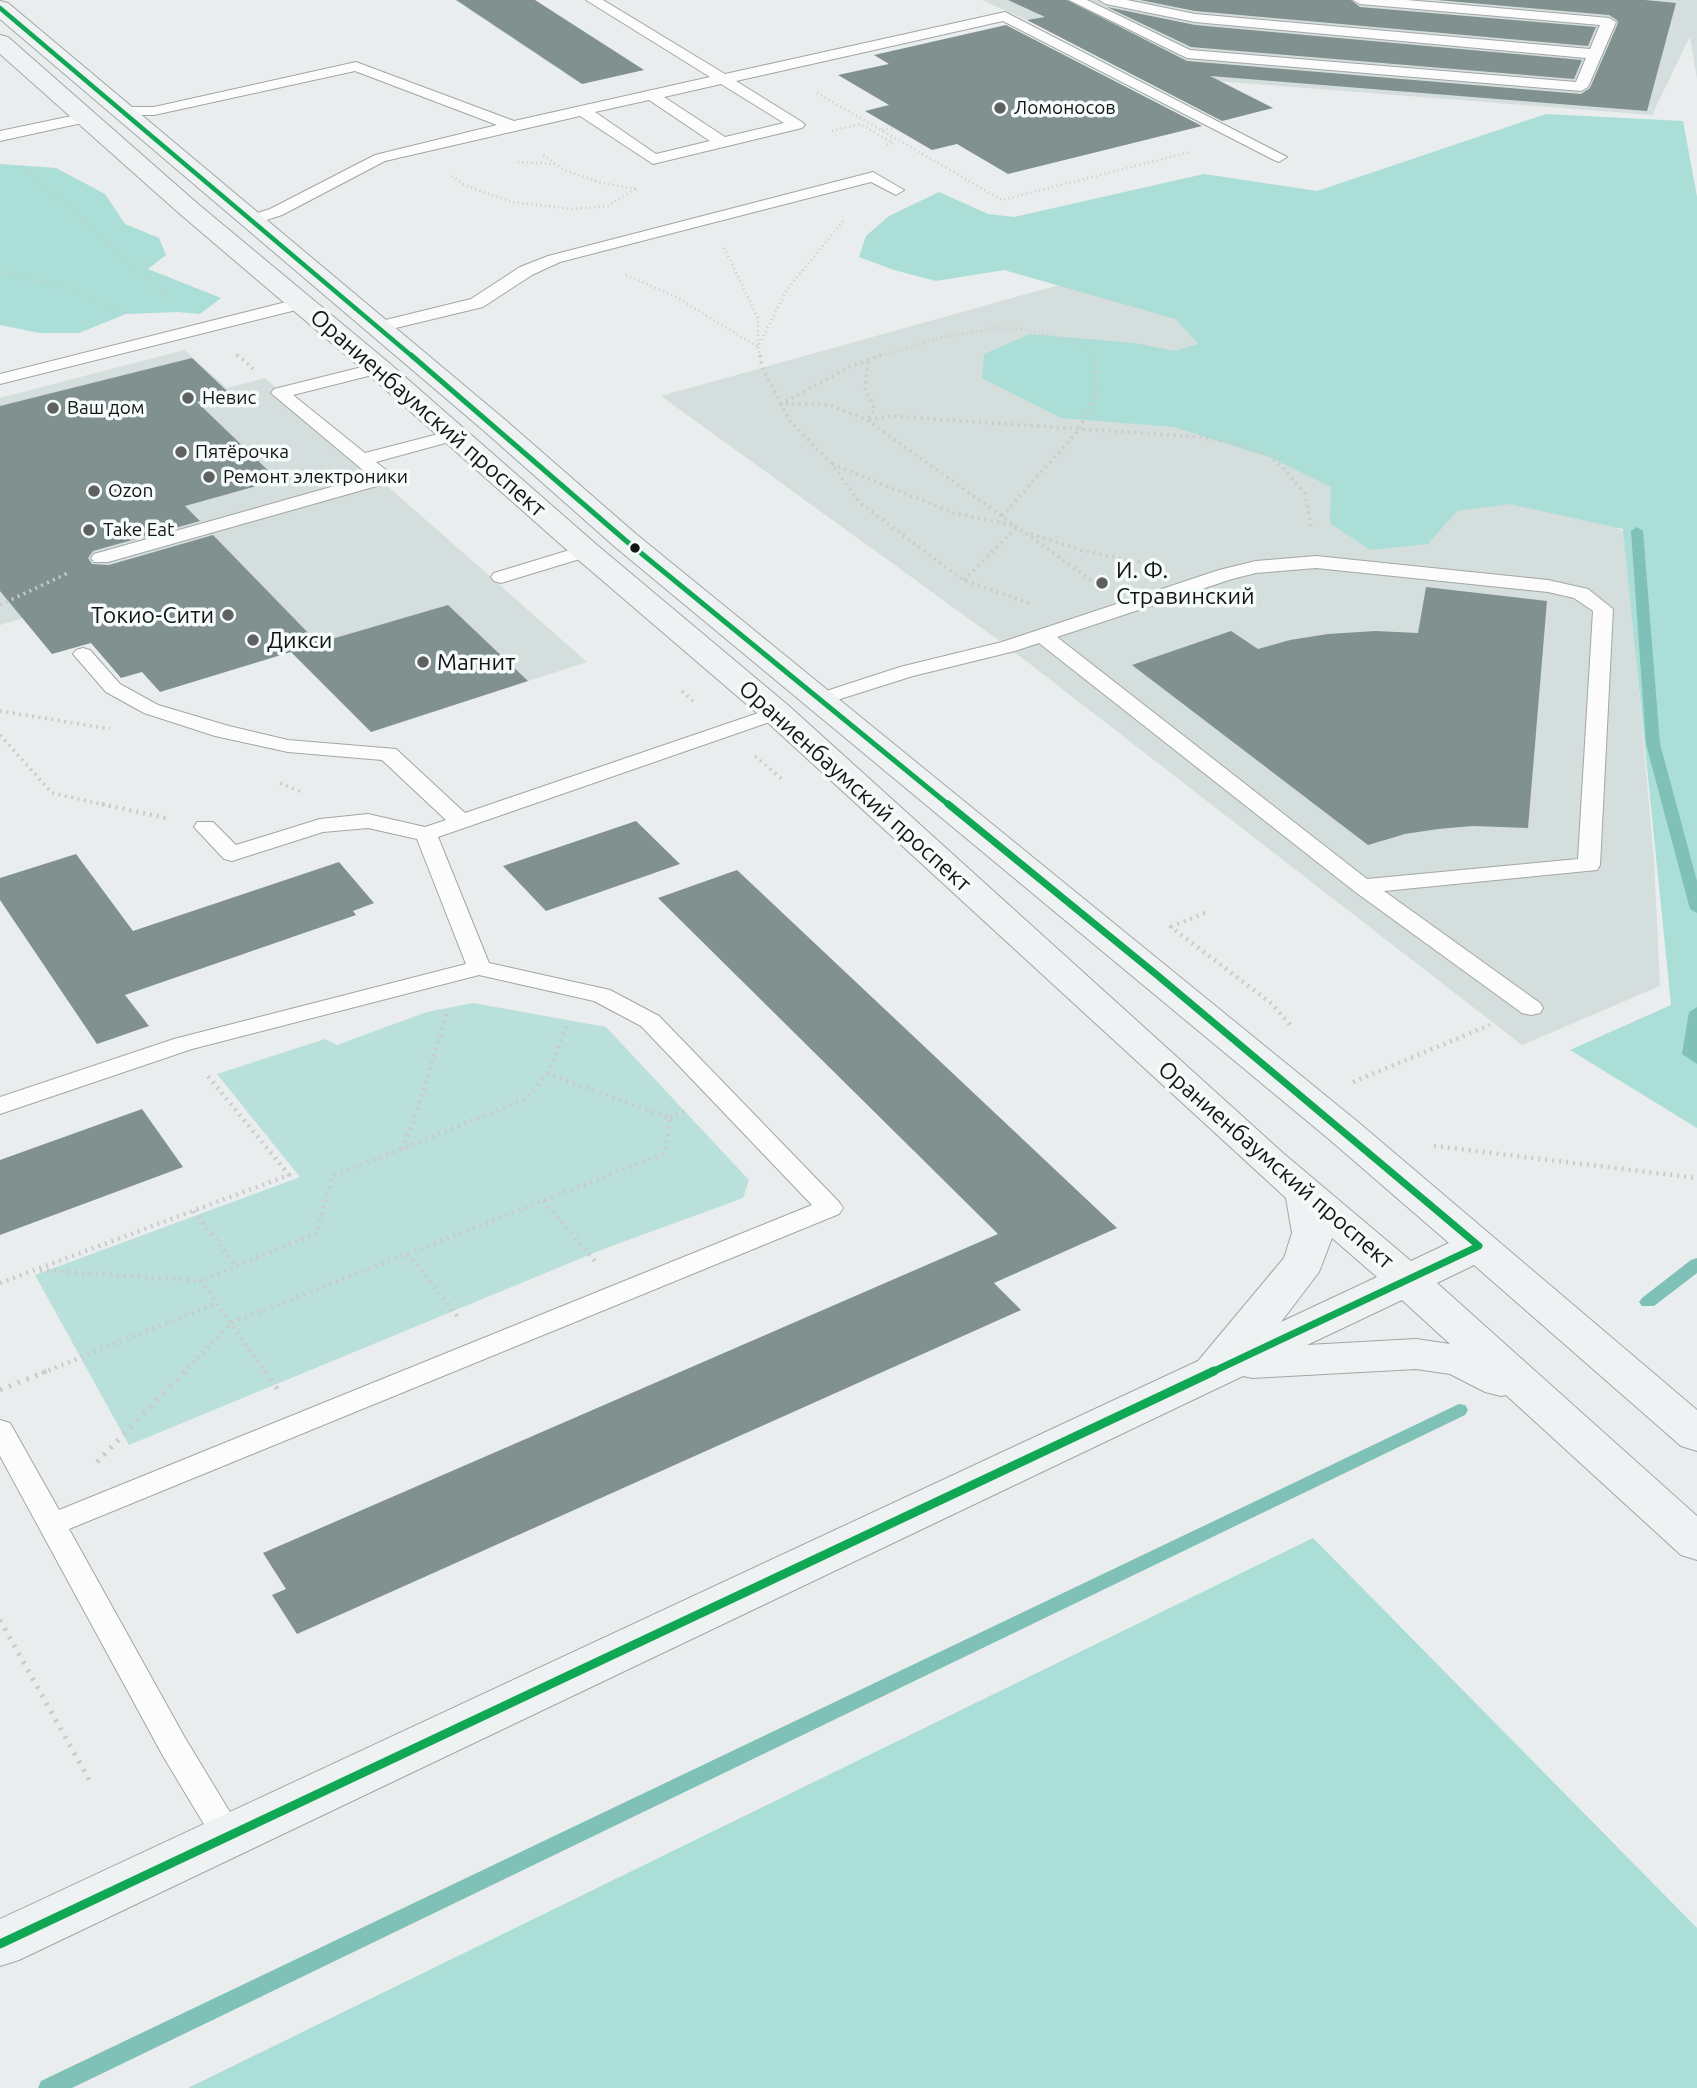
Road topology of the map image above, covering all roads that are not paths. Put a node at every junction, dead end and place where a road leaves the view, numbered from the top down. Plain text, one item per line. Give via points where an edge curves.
1 (593, 0) edge
2 (1076, 0) edge
3 (1106, 0) edge
4 (1360, 0) edge
5 (0, 8) edge
6 (0, 42) edge
7 (1595, 54) junction
8 (723, 79) junction
9 (652, 95) junction
10 (122, 111) junction
11 (583, 111) junction
12 (86, 118) junction
13 (513, 126) junction
14 (0, 136) edge
15 (723, 143) junction
16 (1279, 157) dead end
17 (896, 190) dead end
18 (251, 220) junction
19 (215, 229) junction
20 (302, 303) junction
21 (379, 327) junction
22 (378, 368) junction
23 (0, 379) edge
24 (494, 424) junction
25 (454, 435) junction
26 (362, 460) junction
27 (625, 540) junction
28 (586, 551) junction
29 (101, 558) road end
30 (501, 577) dead end
31 (1042, 635) junction
32 (83, 654) dead end
33 (818, 700) junction
34 (776, 713) junction
35 (461, 822) junction
36 (205, 827) road end
37 (426, 834) junction
38 (1362, 886) junction
39 (470, 971) junction
40 (1531, 1009) dead end
41 (0, 1106) edge
42 (1305, 1192) junction
43 (1479, 1246) junction
44 (1408, 1281) junction
45 (1203, 1378) junction
46 (1539, 1401) junction
47 (0, 1430) edge
48 (1697, 1435) edge
49 (50, 1519) junction
50 (1697, 1543) edge
51 (229, 1837) junction
52 (0, 1944) edge

1 - 8 lane
2 - 7 lane via 1187,54 1581,88
3 - 7 lane via 1195,18
4 - 7 lane via 1609,22
5 - 10 main road, Ораниенбаумский проспект
6 - 12 main road, Ораниенбаумский проспект
8 - 9 lane
8 - 15 lane via 797,125
8 - 16 lane via 1005,16
9 - 11 lane
9 - 15 lane
10 - 12 main road
10 - 13 lane via 154,111 356,66
10 - 18 main road, Ораниенбаумский проспект
11 - 13 lane
11 - 15 lane via 653,159
12 - 14 lane
12 - 19 main road, Ораниенбаумский проспект
13 - 18 lane via 380,158 276,212
17 - 21 lane via 873,177 554,259 477,303
18 - 19 main road
18 - 21 main road, Ораниенбаумский проспект
19 - 20 main road, Ораниенбаумский проспект
20 - 22 main road, Ораниенбаумский проспект
20 - 23 lane
21 - 24 main road, Ораниенбаумский проспект
22 - 25 main road, Ораниенбаумский проспект
22 - 26 lane via 280,393
24 - 25 main road
24 - 27 main road, Ораниенбаумский проспект
25 - 26 lane
25 - 28 main road, Ораниенбаумский проспект
26 - 29 lane via 384,478
27 - 28 main road
27 - 33 main road, Ораниенбаумский проспект
28 - 30 lane
28 - 34 main road, Ораниенбаумский проспект
31 - 33 lane
31 - 38 lane
31 - 38 lane via 1226,574 1316,562 1548,586 1581,593 1603,609 1589,865
32 - 35 lane via 113,688 151,709 288,747 388,754
33 - 34 main road
33 - 43 main road, Ораниенбаумский проспект
34 - 35 lane
34 - 42 main road, Ораниенбаумский проспект
35 - 37 lane
36 - 37 lane via 232,854 332,824 368,821
37 - 39 lane
38 - 40 lane
39 - 41 lane via 183,1044
39 - 49 lane via 602,995 650,1021 830,1208 301,1423
42 - 44 main road, Ораниенбаумский проспект
42 - 45 main road via 1313,1233 1304,1262 1262,1316
43 - 44 main road
43 - 48 main road, Ораниенбаумский проспект
44 - 45 main road
44 - 46 main road, Ораниенбаумский проспект
45 - 46 main road via 1256,1361 1416,1353 1459,1360
45 - 51 main road
46 - 50 main road, Ораниенбаумский проспект
47 - 49 lane
49 - 51 lane via 174,1747
51 - 52 main road

